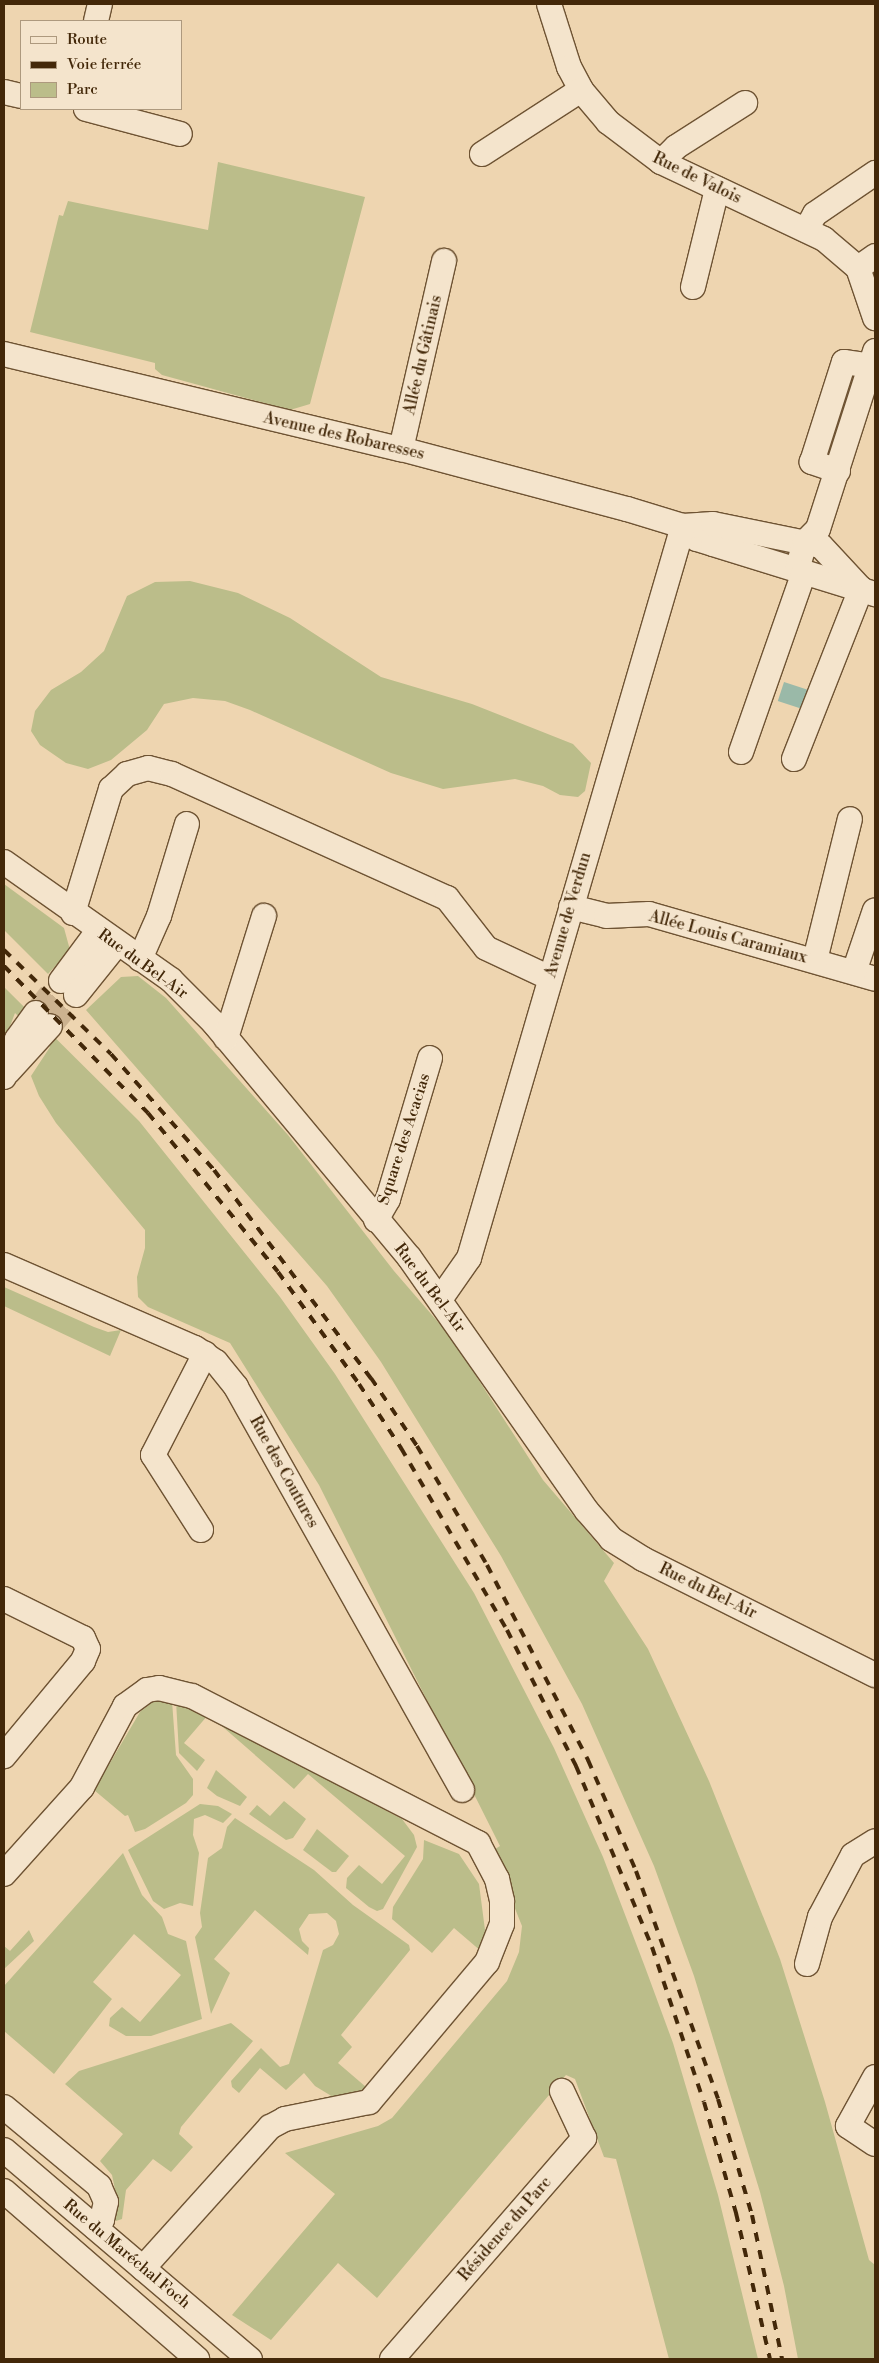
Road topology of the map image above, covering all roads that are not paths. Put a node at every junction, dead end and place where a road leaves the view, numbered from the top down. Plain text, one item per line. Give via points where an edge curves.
1 (100, 4) edge
2 (549, 4) edge
3 (96, 20) edge
4 (581, 90) junction
5 (4, 92) edge
6 (20, 96) edge
7 (745, 103) dead end
8 (90, 110) edge
9 (180, 134) dead end
10 (482, 154) dead end
11 (661, 162) junction
12 (875, 173) edge
13 (717, 188) junction
14 (806, 230) junction
15 (444, 261) dead end
16 (866, 262) edge
17 (693, 287) dead end
18 (875, 318) edge
19 (4, 354) edge
20 (874, 359) edge
21 (401, 449) junction
22 (683, 526) junction
23 (815, 539) junction
24 (804, 572) junction
25 (868, 591) edge
26 (742, 752) dead end
27 (794, 758) dead end
28 (850, 819) dead end
29 (187, 824) dead end
30 (4, 862) edge
31 (571, 908) junction
32 (875, 910) edge
33 (72, 913) junction
34 (264, 916) dead end
35 (107, 938) junction
36 (140, 959) junction
37 (815, 960) junction
38 (865, 976) edge
39 (550, 978) junction
40 (68, 988) tunnel mouth
41 (43, 1020) tunnel mouth
42 (226, 1038) junction
43 (430, 1058) dead end
44 (4, 1078) edge
45 (376, 1220) junction
46 (4, 1265) edge
47 (441, 1298) junction
48 (205, 1354) junction
49 (201, 1530) dead end
50 (4, 1598) edge
51 (875, 1675) edge
52 (4, 1756) edge
53 (462, 1790) dead end
54 (875, 1841) edge
55 (4, 1874) edge
56 (807, 1964) dead end
57 (875, 2077) edge
58 (562, 2091) dead end
59 (4, 2107) edge
60 (875, 2144) edge
61 (4, 2150) edge
62 (4, 2191) edge
63 (4, 2209) edge
64 (75, 2211) junction
65 (96, 2228) junction
66 (50, 2239) junction
67 (143, 2268) junction
68 (173, 2359) edge
69 (197, 2359) edge
70 (250, 2359) edge
71 (392, 2359) edge

1 - 3 street
2 - 4 street, Rue de Valois via 558,39
4 - 10 street
4 - 11 street, Rue de Valois via 624,137
5 - 6 street
7 - 11 street via 676,147
8 - 9 street
11 - 13 street, Rue de Valois
12 - 14 street via 815,214
13 - 14 street, Rue de Valois
13 - 17 street
14 - 16 street, Rue de Valois
15 - 21 street, Allée du Gâtinais
16 - 18 street, Rue de Valois
19 - 21 street, Avenue des Robaresses
20 - 23 street
21 - 22 street, Avenue des Robaresses
22 - 23 street, Avenue des Robaresses via 713,524 784,541
22 - 24 street, Avenue des Robaresses via 698,539
22 - 31 street, Avenue de Verdun
23 - 24 street
23 - 25 street
24 - 25 street, Avenue des Robaresses
24 - 26 street
25 - 27 street
28 - 37 street
29 - 36 street via 159,916
30 - 33 street, Rue du Bel-Air
31 - 37 street, Allée Louis Caramiaux via 606,916 649,914
31 - 39 street, Avenue de Verdun
32 - 38 street, Allée Louis Caramiaux
33 - 35 street, Rue du Bel-Air
33 - 39 street via 111,789 128,774 148,768 172,774 438,893 447,898 486,948
34 - 42 street
35 - 36 street, Rue du Bel-Air
35 - 40 street
36 - 42 street, Rue du Bel-Air via 181,989
37 - 38 street, Allée Louis Caramiaux
39 - 47 street, Avenue de Verdun via 469,1258
41 - 44 street
42 - 45 street, Rue du Bel-Air
43 - 45 street, Square des Acacias via 388,1199
45 - 47 street, Rue du Bel-Air
46 - 48 street, Rue des Coutures
47 - 51 street, Rue du Bel-Air via 582,1503 611,1539 643,1559
48 - 49 street via 153,1455
48 - 53 street, Rue des Coutures via 236,1387
50 - 52 street via 83,1638 88,1649 83,1661
54 - 56 street via 853,1855 820,1917
55 - 67 street via 82,1787 125,1706 147,1690 159,1688 192,1696 478,1843 497,1879 502,1901 502,1924 487,1962 369,2102 285,2118 270,2127
57 - 60 street via 848,2126
58 - 71 street, Résidence du Parc via 584,2138
59 - 65 street via 99,2186 106,2202 102,2220
61 - 64 street, Rue du Maréchal Foch
62 - 66 street, Rue du Maréchal Foch
63 - 66 street, Rue du Maréchal Foch
64 - 65 street, Rue du Maréchal Foch
64 - 66 street
65 - 67 street, Rue du Maréchal Foch
66 - 68 street, Rue du Maréchal Foch
66 - 69 street, Rue du Maréchal Foch
67 - 70 street, Rue du Maréchal Foch

